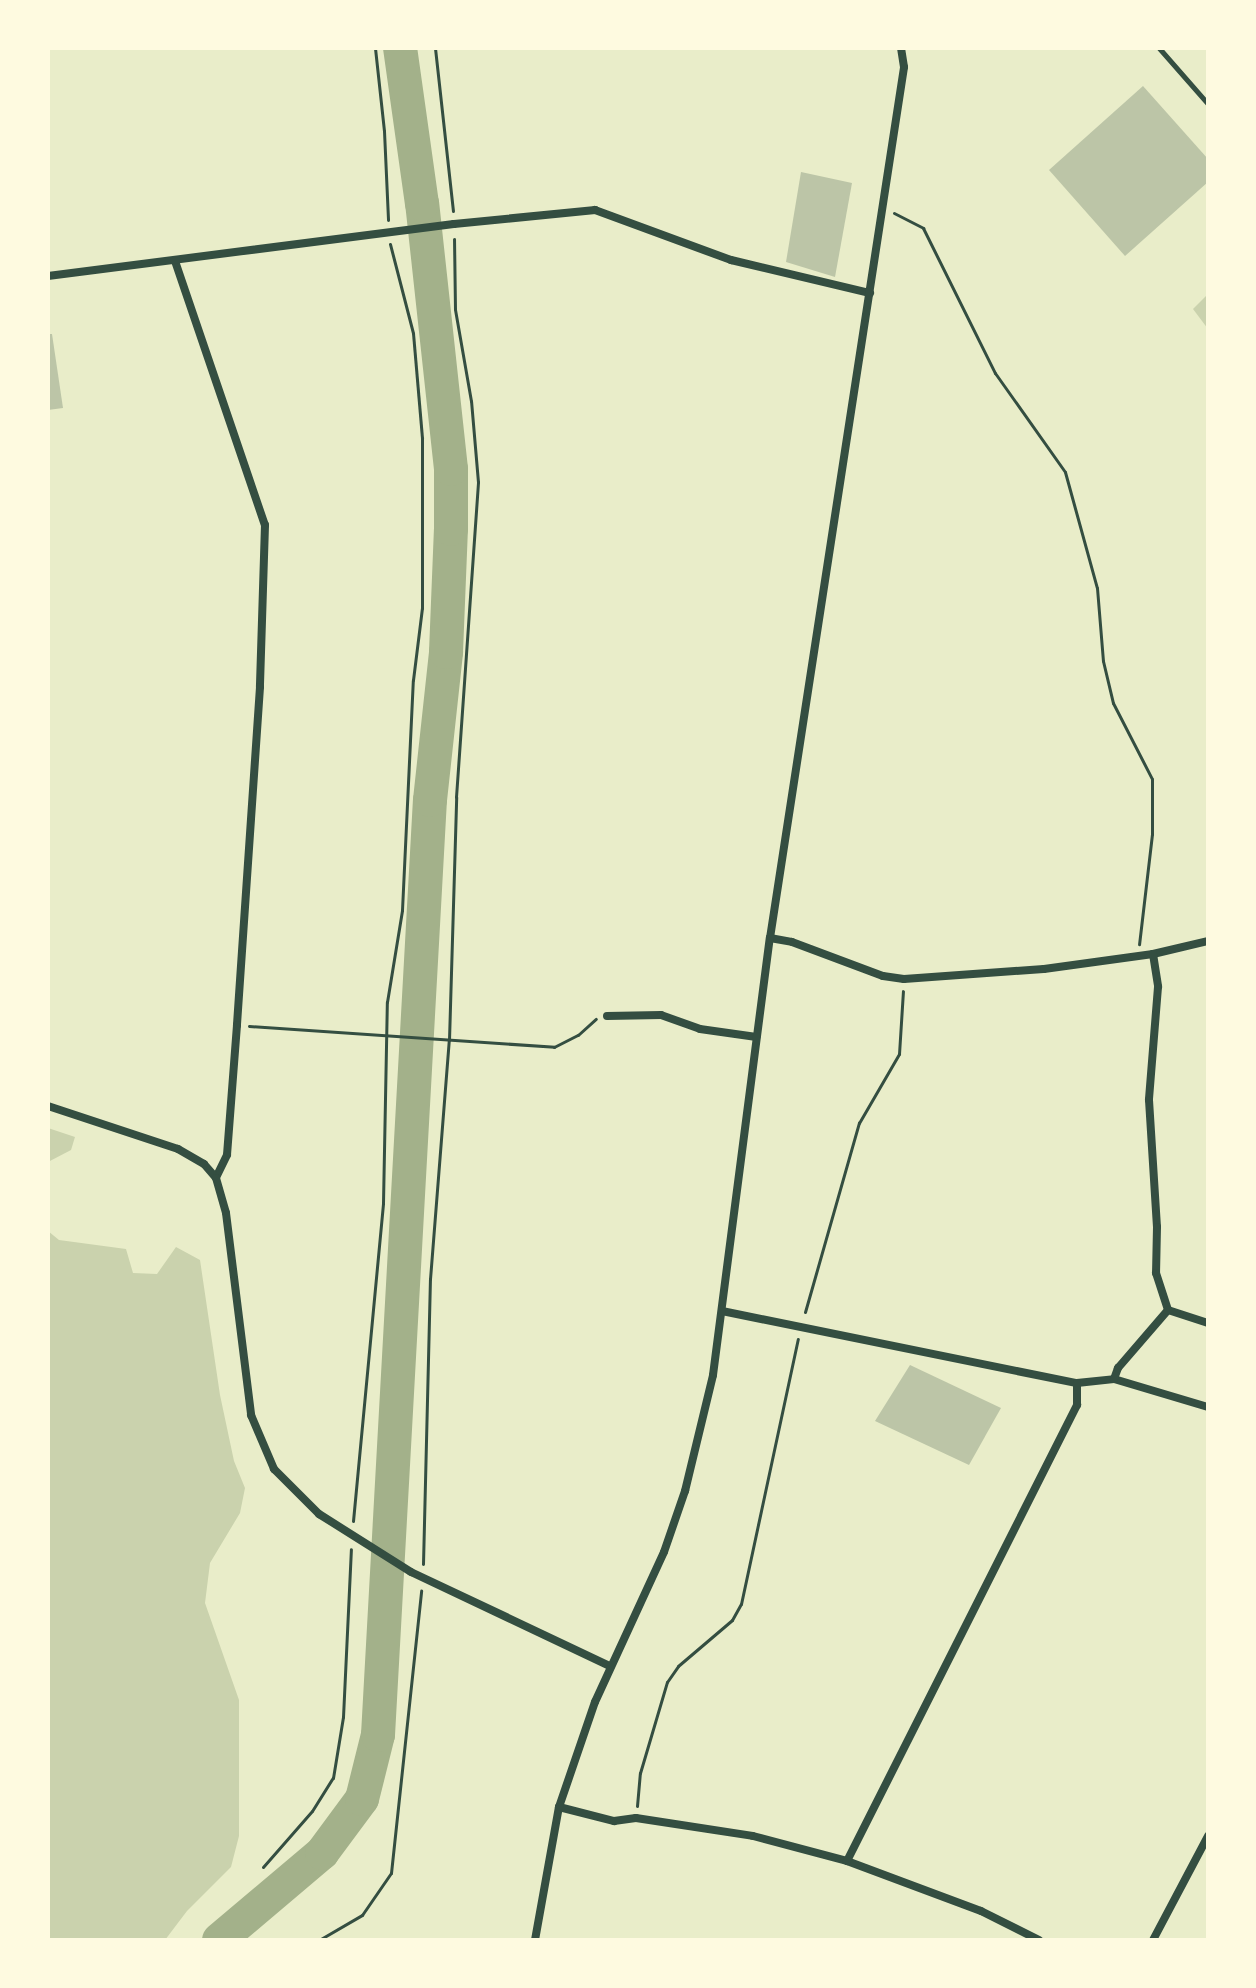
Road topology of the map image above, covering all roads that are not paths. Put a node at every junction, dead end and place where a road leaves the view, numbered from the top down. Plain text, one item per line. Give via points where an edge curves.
1 (901, 48) edge
2 (1159, 48) edge
3 (1208, 104) edge
4 (175, 261) junction
5 (48, 276) edge
6 (870, 293) junction
7 (770, 938) junction
8 (1208, 941) edge
9 (1153, 954) junction
10 (607, 1016) road end
11 (756, 1037) junction
12 (48, 1106) edge
13 (216, 1178) junction
14 (1168, 1310) junction
15 (722, 1311) junction
16 (1208, 1323) edge
17 (1114, 1379) junction
18 (1077, 1383) junction
19 (1208, 1407) edge
20 (610, 1666) junction
21 (559, 1807) junction
22 (1208, 1836) edge
23 (847, 1861) junction
24 (535, 1940) edge
25 (1039, 1940) edge
26 (1153, 1940) edge

1 - 6 street via 904,67
2 - 3 lane
4 - 5 street
4 - 6 street via 595,210 731,260
4 - 13 street via 265,525 260,687 237,1025 227,1155
6 - 7 street
7 - 9 street via 904,979 1044,969
7 - 11 street
8 - 9 street
9 - 14 street via 1158,987 1149,1100 1156,1273
10 - 11 street via 661,1015 700,1029
11 - 15 street
12 - 13 street via 178,1149
13 - 20 street via 226,1213 251,1415 274,1469 319,1514 411,1572
14 - 16 street
14 - 17 street
15 - 18 street
15 - 20 street via 713,1375 685,1491 664,1552
17 - 18 street
17 - 19 street
18 - 23 street via 1077,1405
20 - 21 street
21 - 23 street via 614,1821 636,1818 753,1836
21 - 24 street
22 - 26 street
23 - 25 street via 981,1911

